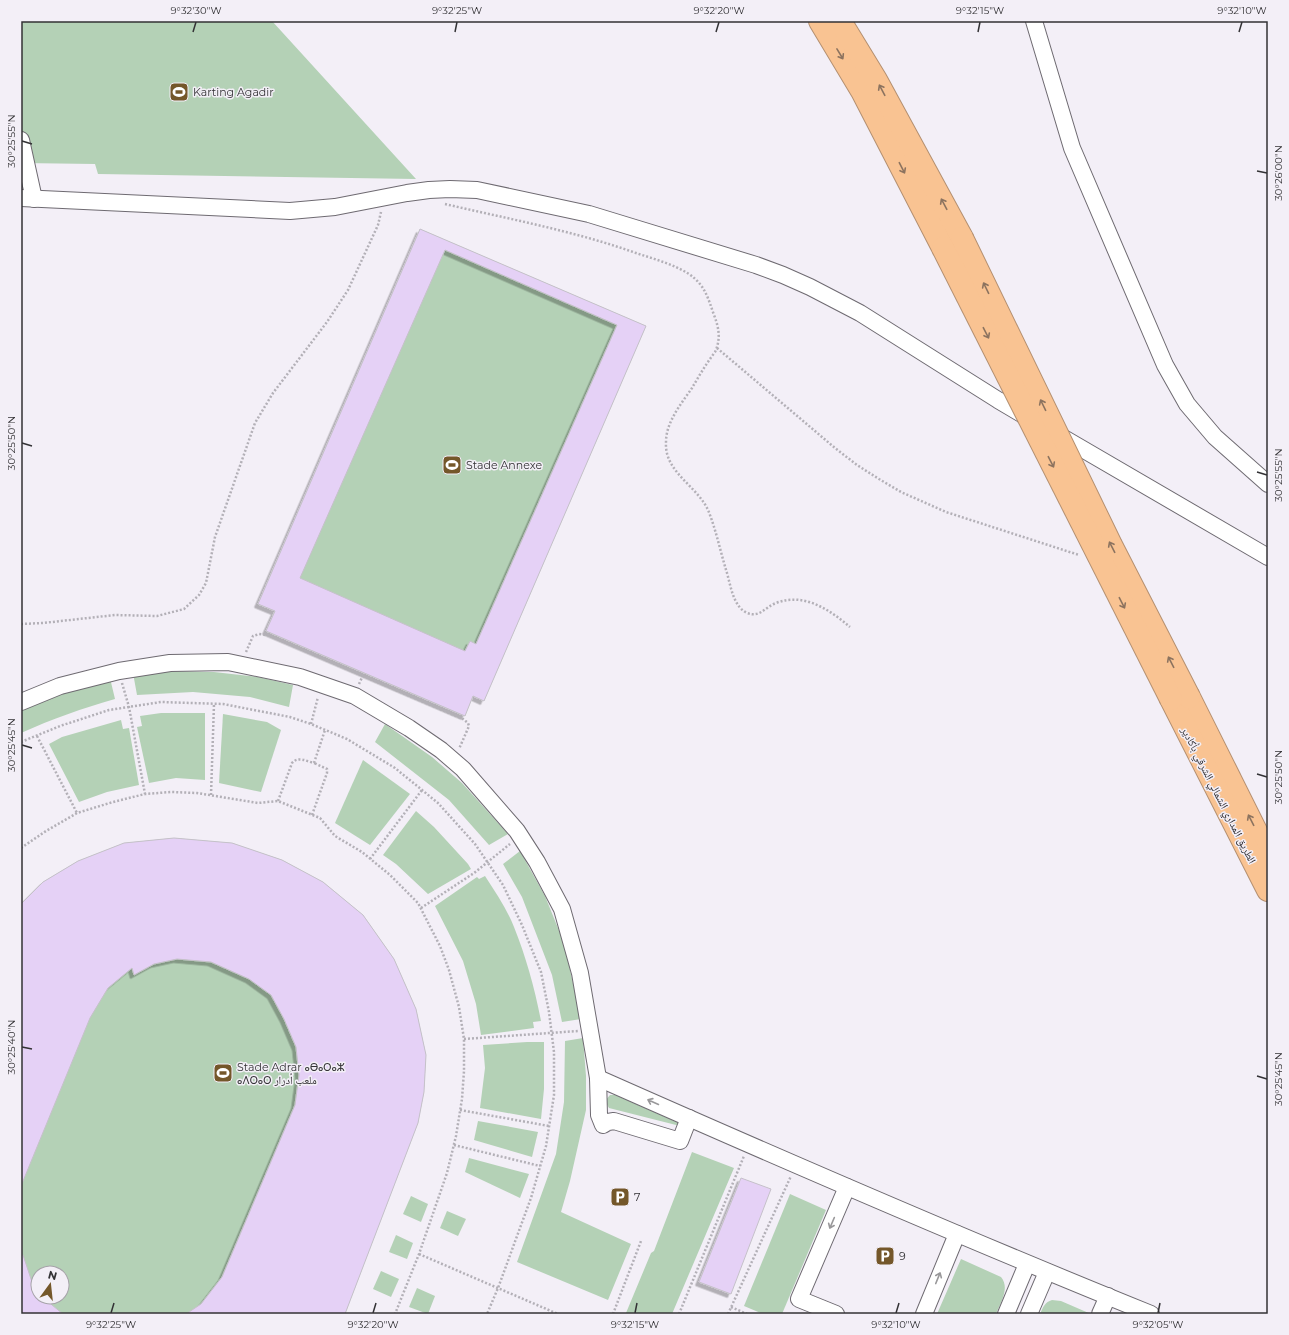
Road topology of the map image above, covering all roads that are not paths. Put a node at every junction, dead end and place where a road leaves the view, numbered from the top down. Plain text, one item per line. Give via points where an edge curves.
1 (820, 21) edge
2 (840, 21) edge
3 (1034, 21) edge
4 (21, 140) edge
5 (27, 198) edge
6 (1268, 484) edge
7 (1268, 557) edge
8 (1180, 698) junction
9 (21, 702) edge
10 (1268, 855) edge
11 (1268, 890) edge
12 (598, 1078) junction
13 (598, 1107) junction
14 (685, 1130) junction
15 (847, 1187) junction
16 (957, 1234) junction
17 (1027, 1264) junction
18 (1047, 1272) junction
19 (1108, 1296) junction
20 (836, 1314) edge
21 (924, 1314) edge
22 (1006, 1314) edge
23 (1029, 1314) edge
24 (1100, 1314) edge
25 (1151, 1314) edge

1 -> 8 highway, bridge via 862,91
8 -> 2 highway, bridge via 1111,545 962,238 876,80
3 - 6 street via 1072,148 1165,365 1187,404 1215,437
4 - 5 street
5 - 7 street via 290,210 335,207 429,190 450,189 477,190 589,214 783,275 860,312 998,400
10 -> 8 highway, الطريق المداري الشمالي الشرقي بأكادير
8 - 11 highway, الطريق المداري الشمالي الشرقي بأكادير
9 - 12 street via 60,686 119,670 170,663 228,662 300,677 355,696 409,728 463,769 520,836 537,862 562,909 580,973
12 - 13 street
14 -> 12 street
13 - 14 street
13 - 14 street via 603,1125 614,1122
14 - 15 street via 714,1130
15 - 16 street
15 -> 20 street via 799,1298
16 - 17 street
21 -> 16 street
17 - 18 street
17 - 22 street
18 - 19 street
18 - 23 street
19 - 24 street
19 - 25 street

